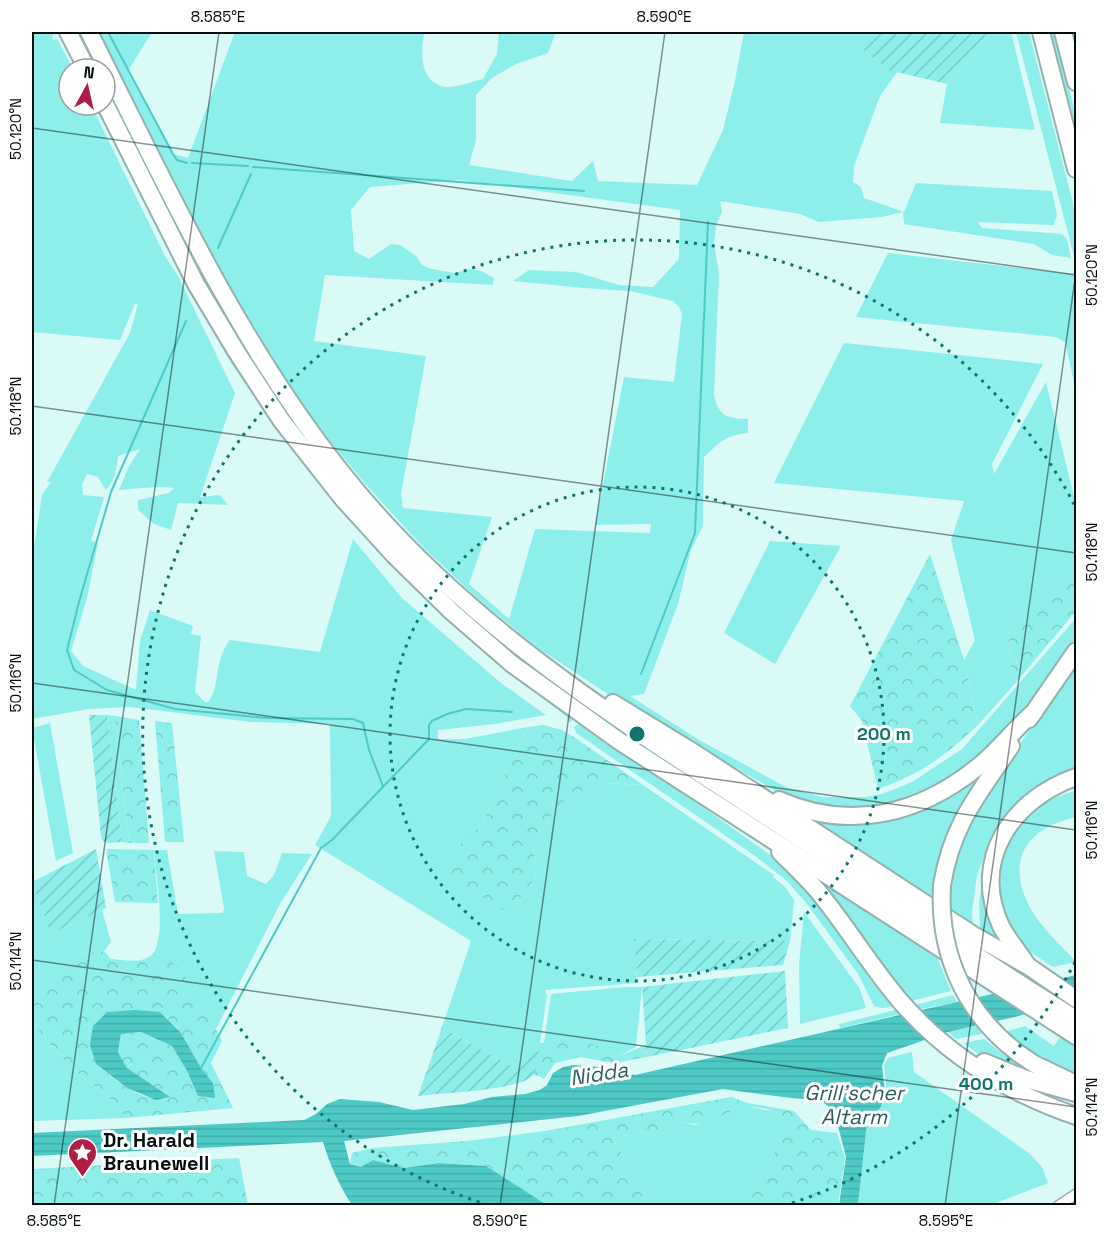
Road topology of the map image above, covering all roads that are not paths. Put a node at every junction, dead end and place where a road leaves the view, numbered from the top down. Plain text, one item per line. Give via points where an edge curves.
1 (68, 32) edge
2 (89, 32) edge
3 (1041, 32) edge
4 (1063, 32) edge
5 (81, 57) edge
6 (1077, 82) edge
7 (112, 117) edge
8 (1077, 169) edge
9 (505, 637) junction
10 (1077, 651) edge
11 (1034, 712) junction
12 (693, 752) junction
13 (1077, 777) edge
14 (760, 832) junction
15 (1028, 966) junction
16 (1077, 999) edge
17 (1077, 1019) edge
18 (1077, 1036) edge
19 (966, 1056) junction
20 (1077, 1084) edge
21 (1077, 1094) edge
22 (1077, 1116) edge
23 (1077, 1194) edge
24 (1058, 1206) edge

1 - 5 highway
2 - 9 highway via 244,332 307,429 415,554
3 - 8 highway
4 - 6 highway
7 - 14 highway via 196,284 236,351 342,499 444,604 512,664 619,741
9 - 12 highway
9 - 17 highway via 620,721
10 - 11 highway
11 - 12 highway via 981,765 938,795 909,808 864,816 820,813 780,801
11 - 20 highway, bridge via 963,818 951,844 942,885 942,928 956,975 990,1029 1034,1064
12 - 15 highway via 975,936
13 - 15 highway via 1050,788 1021,809 995,852 991,884 996,913 1008,939
14 - 18 highway
14 - 19 highway via 820,894 902,1002
15 - 16 highway
19 - 21 highway
19 - 22 highway via 1011,1089
23 - 24 street

